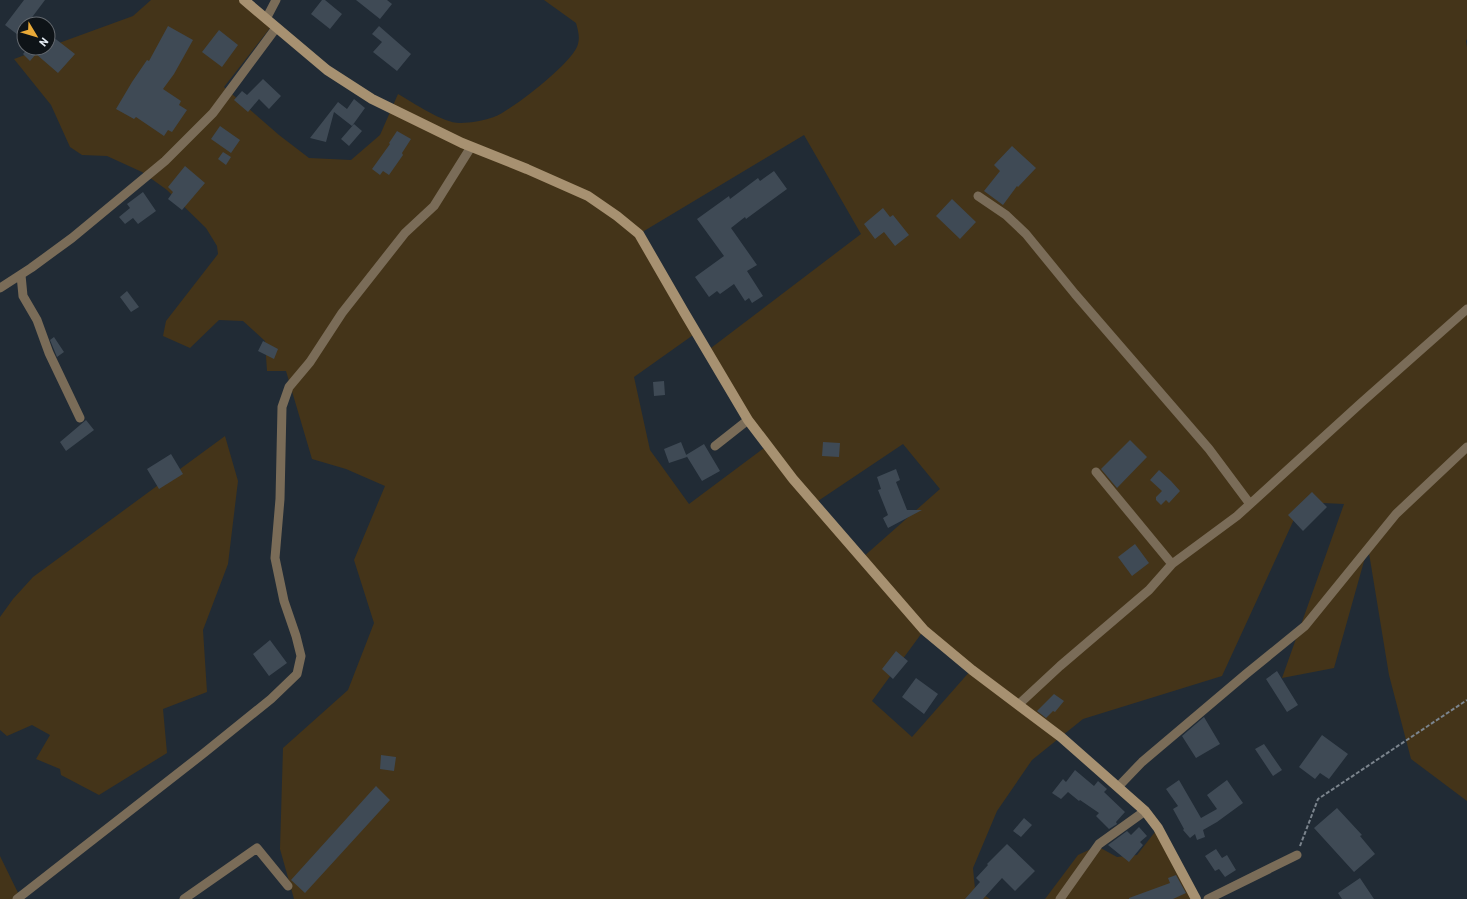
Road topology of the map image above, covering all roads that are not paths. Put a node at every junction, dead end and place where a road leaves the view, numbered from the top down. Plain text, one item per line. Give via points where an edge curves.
1 (244, 0) edge
2 (276, 0) edge
3 (266, 19) junction
4 (276, 28) junction
5 (471, 147) junction
6 (978, 196) dead end
7 (21, 275) junction
8 (0, 288) edge
9 (1467, 309) edge
10 (80, 418) dead end
11 (748, 420) junction
12 (715, 446) dead end
13 (1467, 447) edge
14 (1096, 472) dead end
15 (1250, 504) junction
16 (1172, 564) junction
17 (1018, 705) junction
18 (1118, 787) junction
19 (1145, 811) junction
20 (1297, 854) road end
21 (288, 886) dead end
22 (28, 896) edge
23 (17, 899) edge
24 (184, 899) edge
25 (1060, 899) edge
26 (1196, 899) edge
27 (1208, 899) edge

1 - 3 street
2 - 3 street
3 - 4 street
4 - 5 street via 327,70 372,99
4 - 7 street via 213,113 165,161 72,238
5 - 11 street via 588,196 639,234
5 - 22 street via 434,206 405,233 342,313 310,362 289,387 282,408 280,499 275,558 284,602 301,656 297,674 271,699
6 - 15 street via 1006,215 1026,234 1209,449
7 - 8 street
7 - 10 street via 23,296 37,320
9 - 15 street
11 - 12 street
11 - 17 street via 794,479 924,630
13 - 18 street via 1396,514 1305,626 1142,762
14 - 16 street
15 - 16 street
16 - 17 street via 1149,590
17 - 18 street via 1061,737
18 - 19 street
19 - 25 street via 1099,844
19 - 26 street via 1158,828
20 - 27 street
21 - 24 street via 257,848
22 - 23 street

